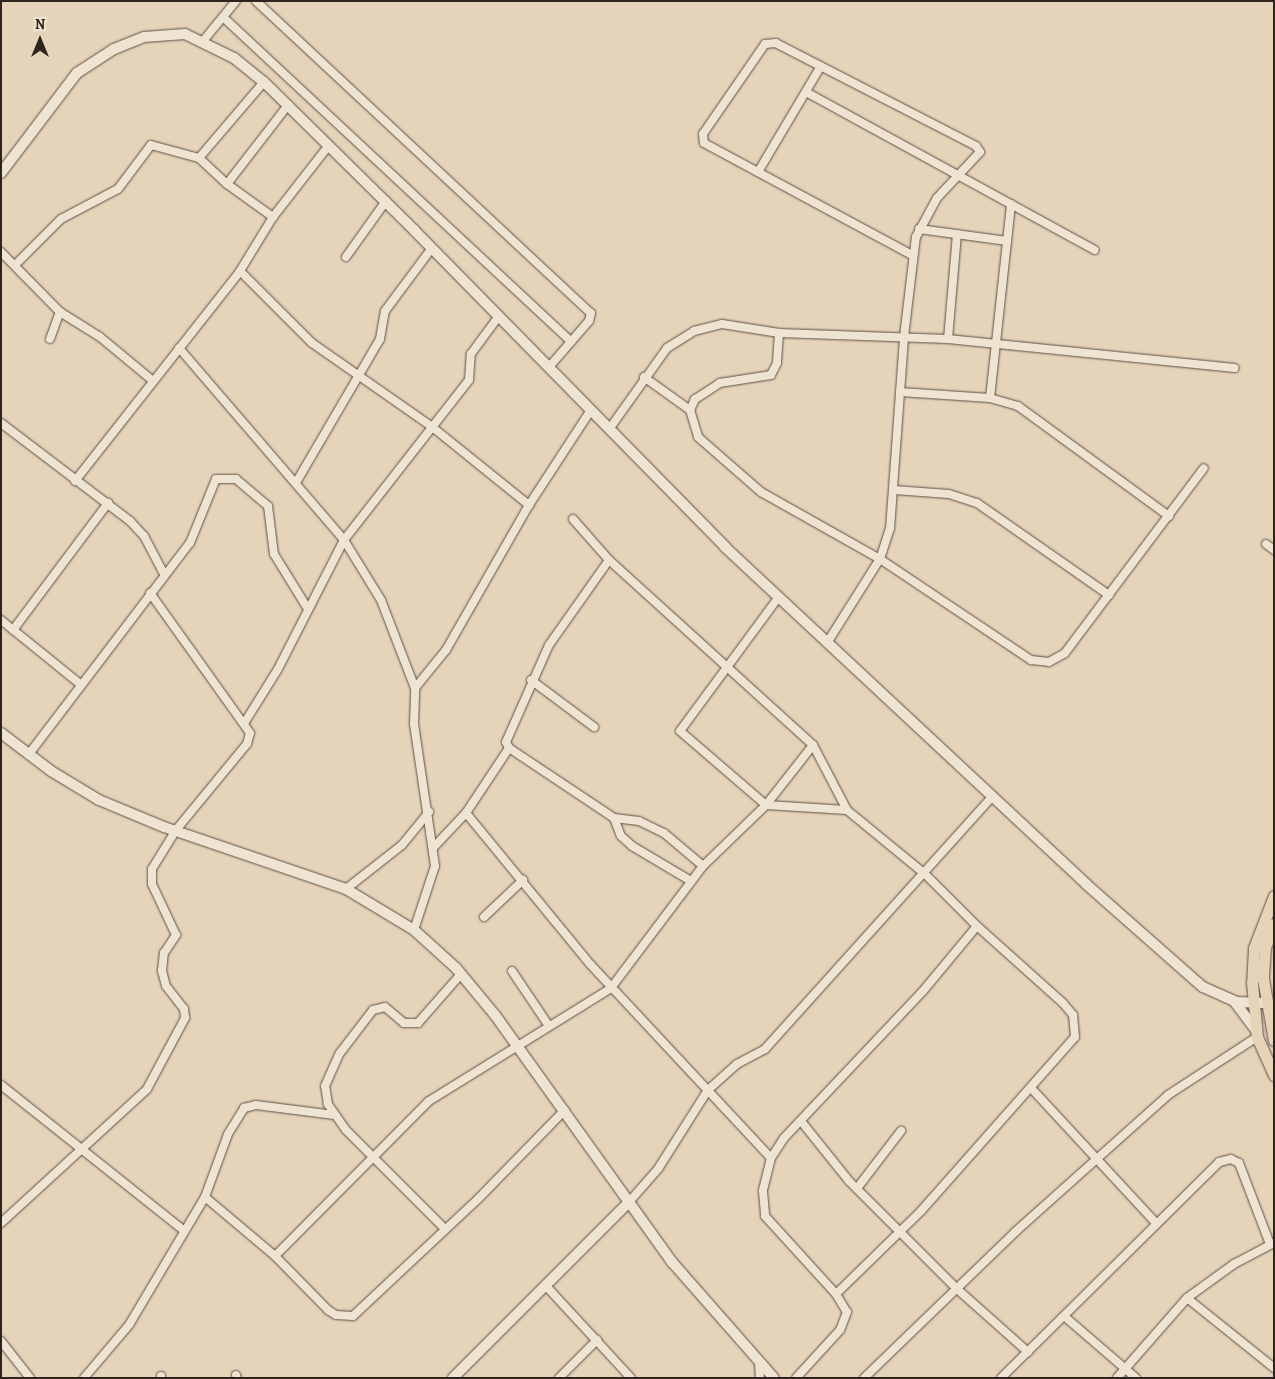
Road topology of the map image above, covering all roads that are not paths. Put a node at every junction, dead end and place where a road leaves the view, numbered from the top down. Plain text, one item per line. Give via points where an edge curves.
1 (236, 1) edge
2 (256, 1) edge
3 (223, 16) junction
4 (203, 41) junction
5 (821, 66) junction
6 (264, 82) junction
7 (806, 92) junction
8 (288, 105) junction
9 (329, 145) junction
10 (199, 158) junction
11 (758, 172) junction
12 (1, 173) edge
13 (958, 175) junction
14 (227, 184) junction
15 (386, 201) junction
16 (1011, 204) junction
17 (273, 217) junction
18 (919, 229) junction
19 (957, 234) junction
20 (1007, 240) junction
21 (432, 248) junction
22 (1095, 250) dead end
23 (1, 252) edge
24 (912, 255) junction
25 (346, 257) dead end
26 (16, 265) junction
27 (240, 271) junction
28 (60, 312) junction
29 (499, 316) junction
30 (778, 333) junction
31 (904, 337) junction
32 (948, 338) junction
33 (50, 339) dead end
34 (571, 342) junction
35 (997, 344) junction
36 (180, 348) junction
37 (549, 367) junction
38 (1235, 368) dead end
39 (360, 376) junction
40 (644, 377) junction
41 (152, 380) junction
42 (900, 392) junction
43 (990, 398) junction
44 (591, 410) junction
45 (690, 410) junction
46 (1, 423) edge
47 (431, 426) junction
48 (610, 428) junction
49 (1204, 468) dead end
50 (75, 480) junction
51 (297, 481) junction
52 (894, 490) junction
53 (108, 504) junction
54 (529, 505) junction
55 (1169, 516) junction
56 (573, 519) dead end
57 (344, 540) junction
58 (1266, 544) dead end
59 (1274, 550) edge
60 (880, 559) junction
61 (609, 560) junction
62 (164, 574) junction
63 (150, 593) junction
64 (1109, 595) junction
65 (778, 598) junction
66 (308, 610) junction
67 (1, 620) edge
68 (13, 630) junction
69 (827, 643) junction
70 (726, 663) junction
71 (531, 680) junction
72 (80, 684) junction
73 (414, 688) junction
74 (245, 722) junction
75 (594, 727) dead end
76 (1, 733) edge
77 (813, 745) junction
78 (509, 748) junction
79 (29, 754) junction
80 (992, 797) junction
81 (766, 805) junction
82 (847, 810) junction
83 (429, 812) junction
84 (466, 813) junction
85 (614, 818) junction
86 (176, 830) junction
87 (433, 848) junction
88 (703, 866) junction
89 (925, 874) junction
90 (523, 880) junction
91 (691, 881) junction
92 (346, 889) junction
93 (1274, 896) edge
94 (484, 917) dead end
95 (1274, 924) edge
96 (977, 926) junction
97 (414, 930) junction
98 (512, 971) dead end
99 (461, 974) junction
100 (611, 988) junction
101 (1264, 998) edge
102 (1233, 1001) junction
103 (549, 1026) junction
104 (1257, 1034) junction
105 (1274, 1040) edge
106 (518, 1046) junction
107 (1274, 1075) edge
108 (1, 1085) edge
109 (1031, 1088) junction
110 (708, 1090) junction
111 (564, 1110) junction
112 (334, 1116) junction
113 (801, 1121) junction
114 (901, 1131) dead end
115 (80, 1151) junction
116 (771, 1158) junction
117 (1094, 1159) junction
118 (371, 1160) junction
119 (858, 1187) junction
120 (205, 1197) junction
121 (629, 1202) junction
122 (1155, 1222) junction
123 (1, 1223) edge
124 (445, 1229) junction
125 (183, 1230) junction
126 (901, 1232) junction
127 (1272, 1244) edge
128 (275, 1256) junction
129 (547, 1287) junction
130 (957, 1289) junction
131 (836, 1294) junction
132 (1187, 1298) junction
133 (1064, 1316) junction
134 (597, 1340) junction
135 (1, 1341) edge
136 (1028, 1352) junction
137 (759, 1361) junction
138 (1125, 1368) junction
139 (1274, 1368) edge
140 (30, 1378) edge
141 (84, 1378) edge
142 (453, 1378) edge
143 (559, 1378) edge
144 (631, 1378) edge
145 (760, 1378) edge
146 (774, 1378) edge
147 (796, 1378) edge
148 (864, 1378) edge
149 (1001, 1378) edge
150 (1117, 1378) edge
151 (1136, 1378) edge

1 - 3 street
2 - 34 street via 591,313
3 - 4 street
3 - 34 street
4 - 6 street via 234,58
4 - 12 street via 185,34 144,37 86,65
5 - 7 street
5 - 11 street via 776,43 765,44 704,132 705,144
5 - 13 street via 976,146 979,157
6 - 8 street
6 - 10 street
7 - 11 street
7 - 13 street
8 - 9 street
8 - 14 street
9 - 15 street
9 - 17 street
10 - 14 street
10 - 26 street via 161,145 148,146 118,189 61,219
11 - 24 street
13 - 16 street
13 - 18 street via 937,198
14 - 17 street
15 - 21 street
15 - 25 street
16 - 20 street
16 - 22 street
17 - 27 street
18 - 19 street
18 - 24 street
19 - 20 street
19 - 32 street
20 - 35 street
21 - 29 street
21 - 39 street via 385,311 382,334
23 - 26 street
24 - 31 street
26 - 28 street
27 - 36 street
27 - 39 street via 291,324
28 - 33 street
28 - 41 street via 100,337
29 - 37 street
29 - 47 street via 471,354 469,380
30 - 31 street
30 - 40 street via 732,324 703,328 667,348
30 - 45 street via 777,363 771,375 733,380 706,389
31 - 32 street
31 - 42 street
32 - 35 street
34 - 37 street
35 - 38 street
35 - 43 street
36 - 41 street
36 - 51 street
37 - 44 street
39 - 47 street
39 - 51 street
40 - 45 street
40 - 48 street
41 - 50 street
42 - 43 street
42 - 52 street
43 - 55 street via 1027,411
44 - 48 street
44 - 54 street
45 - 60 street via 698,437 761,492
46 - 50 street
47 - 54 street
47 - 57 street
48 - 65 street
49 - 55 street
50 - 53 street
51 - 57 street
52 - 60 street via 890,529
52 - 64 street via 949,494 977,503
53 - 62 street via 144,536
53 - 68 street
54 - 73 street via 446,650
55 - 64 street
56 - 61 street
57 - 66 street
57 - 73 street via 382,600
58 - 59 street
60 - 64 street via 1040,662 1066,654
60 - 69 street
61 - 70 street
61 - 71 street via 568,615
62 - 63 street
62 - 66 street via 190,543 211,484 222,477 230,477 268,506 274,554
63 - 72 street
63 - 74 street
65 - 69 street
65 - 70 street
66 - 74 street
67 - 68 street
68 - 72 street
69 - 80 street
70 - 77 street
70 - 81 street via 680,731
71 - 75 street
71 - 78 street via 507,733
72 - 79 street
73 - 83 street via 414,724
74 - 86 street via 250,733 247,744
76 - 79 street
77 - 81 street
77 - 82 street
78 - 84 street
78 - 85 street
79 - 86 street via 98,800
80 - 89 street
80 - 102 street via 1182,971 1203,987
81 - 82 street
81 - 88 street
82 - 89 street
83 - 87 street
83 - 92 street via 402,844
84 - 87 street
84 - 90 street
85 - 88 street via 648,824
85 - 91 street via 621,836 632,846
86 - 92 street
86 - 115 street via 151,876 176,936 164,953 162,971 186,1018 147,1090
87 - 97 street via 432,880
88 - 91 street
89 - 96 street
89 - 110 street via 765,1049 737,1064
90 - 94 street
90 - 100 street
91 - 100 street
92 - 97 street
93 - 101 main road via 1254,948
95 - 101 main road via 1266,948
96 - 109 street via 1073,1015 1075,1037
96 - 113 street via 923,991
97 - 99 street
98 - 103 street
99 - 106 street
99 - 112 street via 418,1023 404,1023 385,1007 373,1010 328,1075 326,1086
100 - 103 street
100 - 110 street
101 - 102 street
101 - 104 main road
101 - 105 main road
102 - 104 street
103 - 106 street
104 - 107 main road
104 - 117 street via 1168,1095
106 - 111 street
106 - 118 street via 429,1101
108 - 115 street
109 - 117 street
109 - 126 street
110 - 116 street
110 - 121 street via 674,1146
111 - 121 street
111 - 124 street
112 - 118 street
112 - 120 street via 256,1105 244,1108 228,1134
113 - 116 street
113 - 119 street via 849,1181
114 - 119 street
115 - 123 street
115 - 125 street
116 - 131 street via 762,1191 765,1216
117 - 122 street
117 - 130 street
118 - 124 street
118 - 128 street
119 - 126 street
120 - 125 street
120 - 128 street
121 - 129 street
121 - 137 street via 672,1262
122 - 127 street via 1219,1162 1230,1159 1239,1163
122 - 133 street
124 - 128 street via 353,1316 336,1315 328,1310
125 - 141 street via 129,1325
126 - 130 street
126 - 131 street
127 - 132 street via 1234,1264
129 - 134 street
129 - 142 street
130 - 136 street
130 - 148 street
131 - 147 street via 846,1308 846,1322
132 - 138 street
132 - 139 street
133 - 136 street
133 - 138 street
134 - 143 street
134 - 144 street
135 - 140 street
136 - 149 street
137 - 145 street
137 - 146 street
138 - 150 street
138 - 151 street

